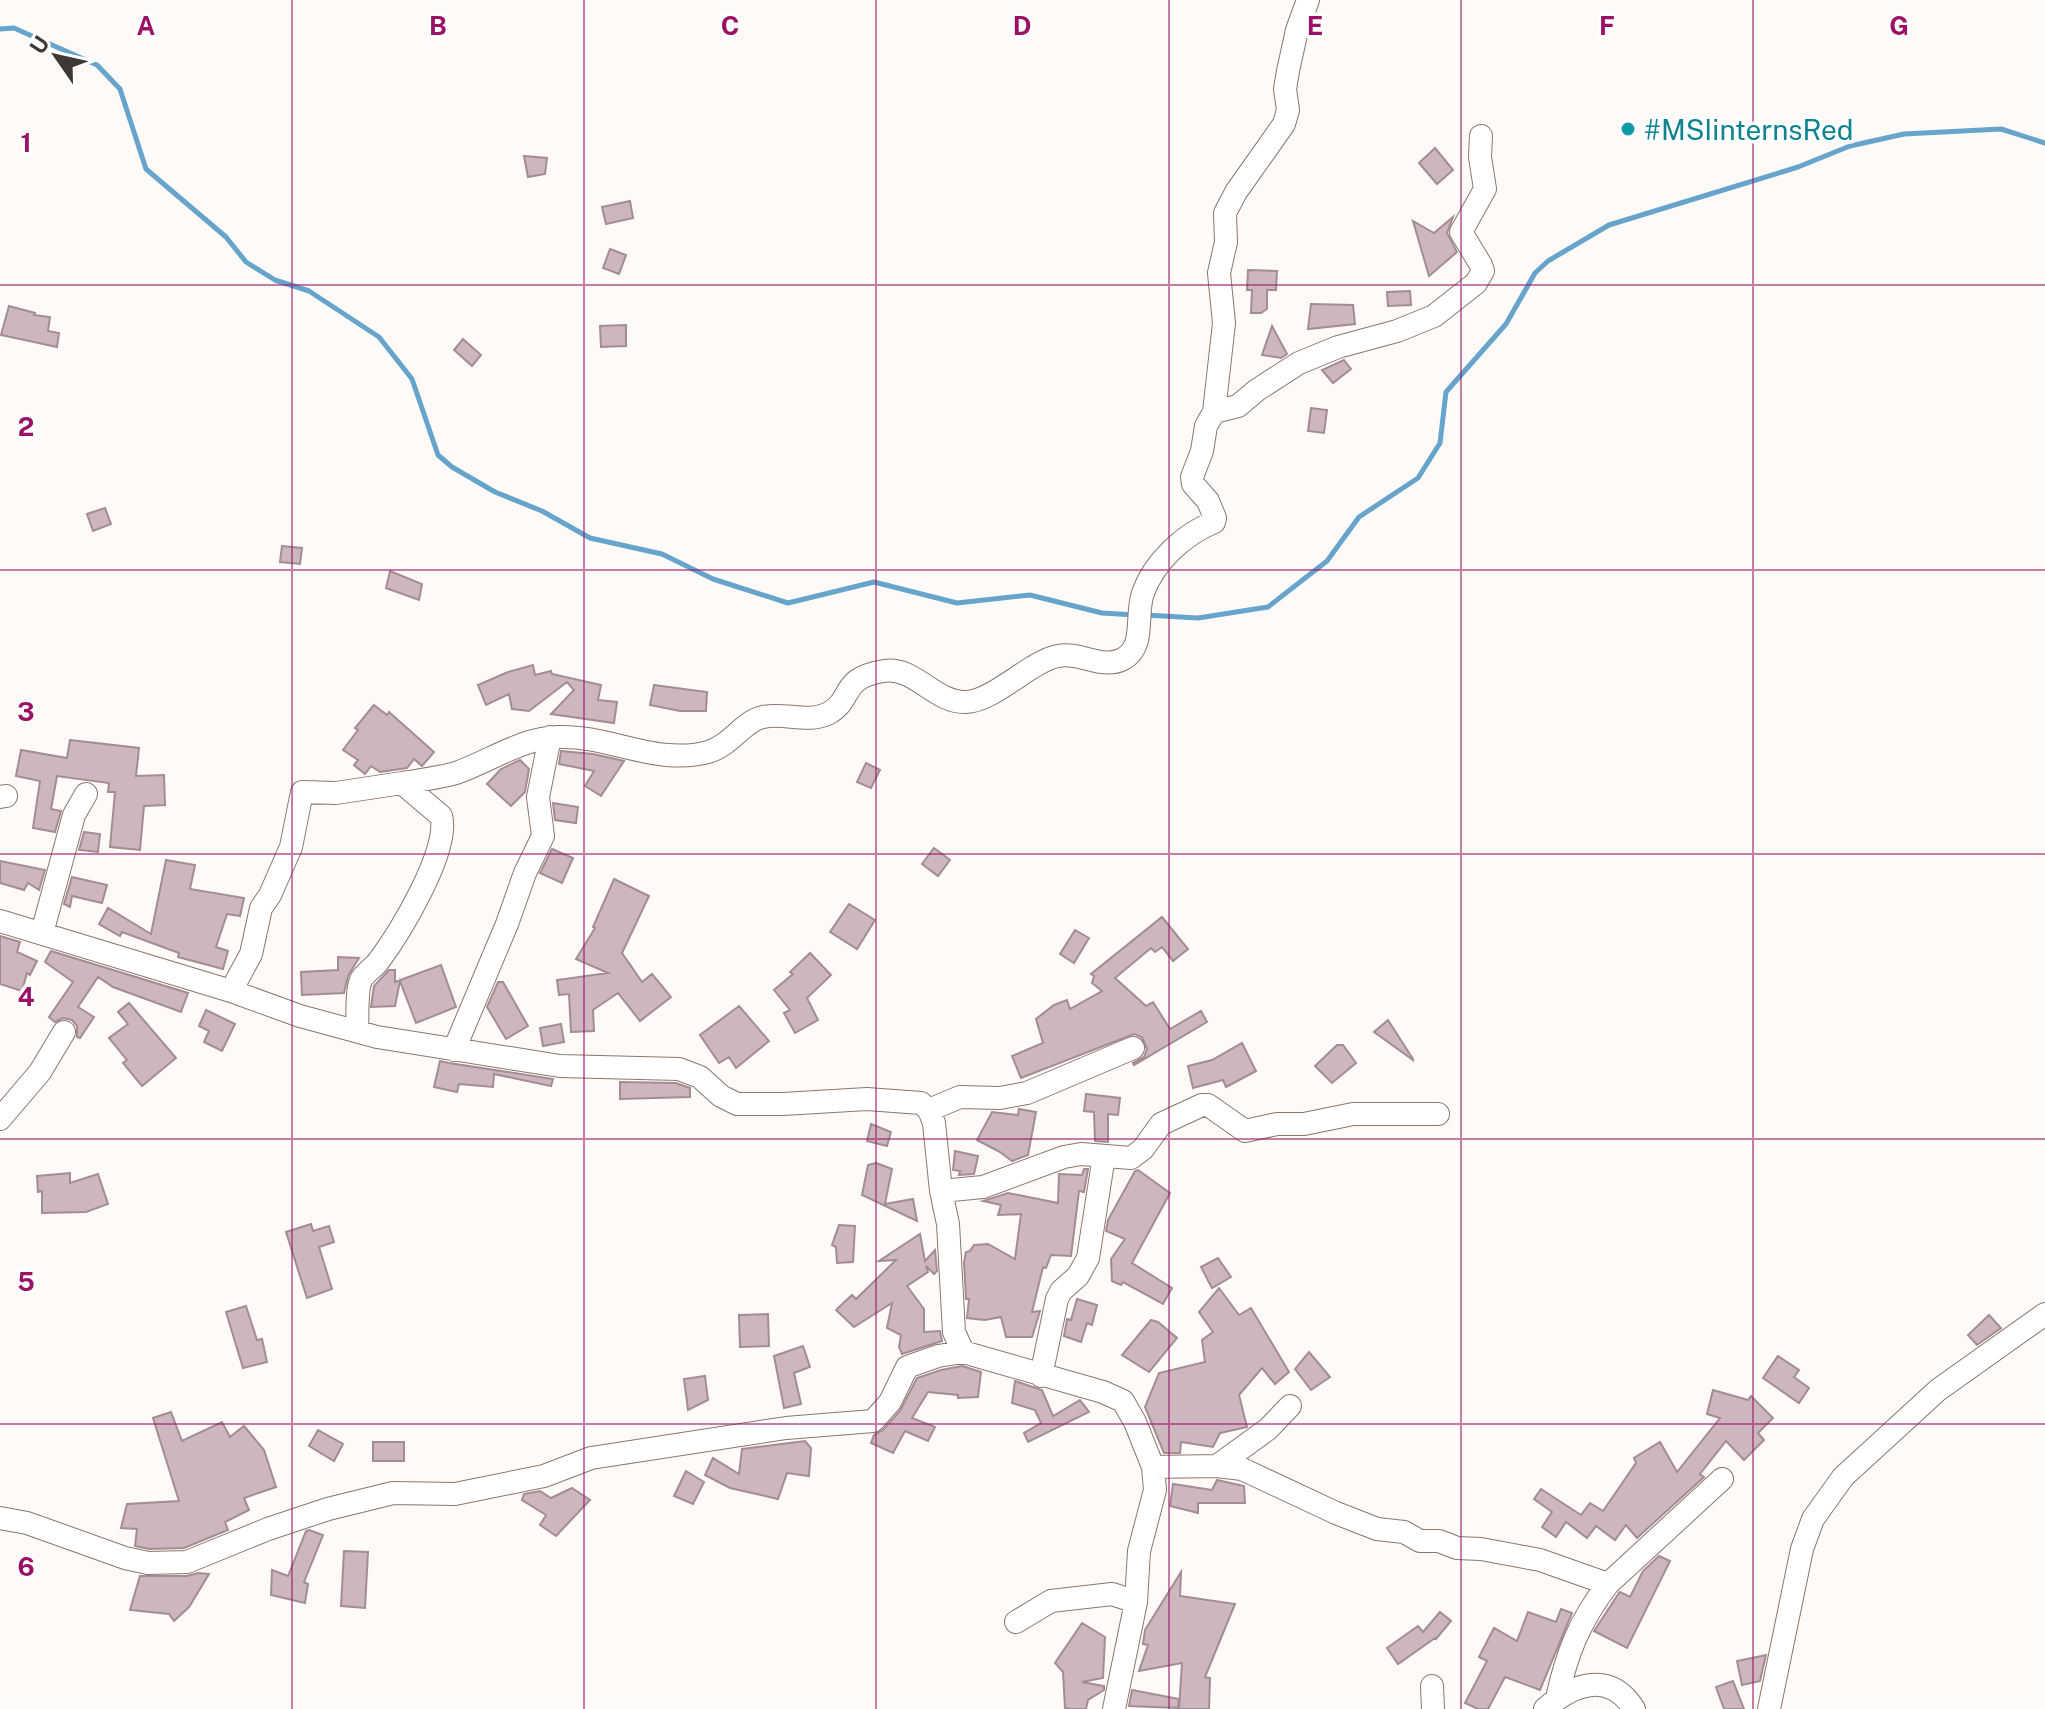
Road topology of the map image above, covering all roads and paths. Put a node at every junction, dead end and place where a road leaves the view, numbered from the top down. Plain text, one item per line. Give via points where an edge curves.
1 (1308, 0) edge
2 (1481, 136) dead end
3 (1214, 412) junction
4 (550, 737) junction
5 (402, 783) junction
6 (86, 794) dead end
7 (0, 921) edge
8 (42, 933) junction
9 (231, 991) junction
10 (357, 1030) junction
11 (64, 1032) dead end
12 (1133, 1048) dead end
13 (454, 1050) junction
14 (929, 1110) junction
15 (1438, 1114) dead end
16 (0, 1119) edge
17 (1104, 1156) junction
18 (941, 1191) junction
19 (2045, 1314) edge
20 (963, 1352) junction
21 (1041, 1376) junction
22 (1290, 1406) dead end
23 (1217, 1466) junction
24 (1153, 1467) junction
25 (1722, 1479) dead end
26 (0, 1518) edge
27 (1608, 1584) junction
28 (1136, 1602) junction
29 (1016, 1622) dead end
30 (1432, 1686) dead end
31 (1551, 1704) edge
32 (1114, 1709) edge
33 (1433, 1709) edge
34 (1634, 1709) edge
35 (1769, 1709) edge

1 - 3 street via 1288,71 1284,124 1225,213 1219,273 1224,323
2 - 3 street via 1485,189 1461,232 1483,271 1476,283 1434,316 1299,363 1238,406
3 - 4 street via 1192,477 1214,522 1182,538 1168,553 1143,591 1136,648 1121,661 1056,656 969,702 939,696 902,671 867,674 852,682 830,712 814,718 761,717 723,747 704,753 671,756
4 - 5 street via 454,773
4 - 13 street via 538,797 543,836
5 - 9 street via 336,793 302,792 291,847 261,908 251,954
5 - 10 street via 441,816 442,835 434,865 413,904 361,980
6 - 8 street via 74,815
7 - 8 street
8 - 9 street
9 - 10 street
10 - 13 street
11 - 16 street via 40,1072
12 - 14 street via 1027,1093 960,1097
13 - 14 street via 560,1066 679,1069 700,1077 737,1104 905,1100
14 - 18 street
15 - 17 street via 1353,1114 1245,1131 1202,1105 1161,1124 1131,1158
17 - 18 street via 1064,1157 983,1187
17 - 21 street via 1088,1258 1057,1299
18 - 20 street via 954,1332
19 - 35 street via 1938,1390 1843,1477 1813,1519
20 - 21 street
20 - 26 street via 907,1367 890,1402 873,1421 786,1428 591,1458 544,1476 455,1494 393,1493 268,1529 187,1562 125,1558
21 - 24 street via 1123,1401
22 - 23 street
23 - 24 street
23 - 27 street via 1259,1475 1377,1529 1540,1560
24 - 28 street via 1155,1490 1139,1551
25 - 27 street
27 - 31 street via 1578,1630
28 - 29 street via 1112,1594 1051,1601
28 - 32 street
30 - 33 street
31 - 34 street via 1576,1688 1596,1685 1621,1692

